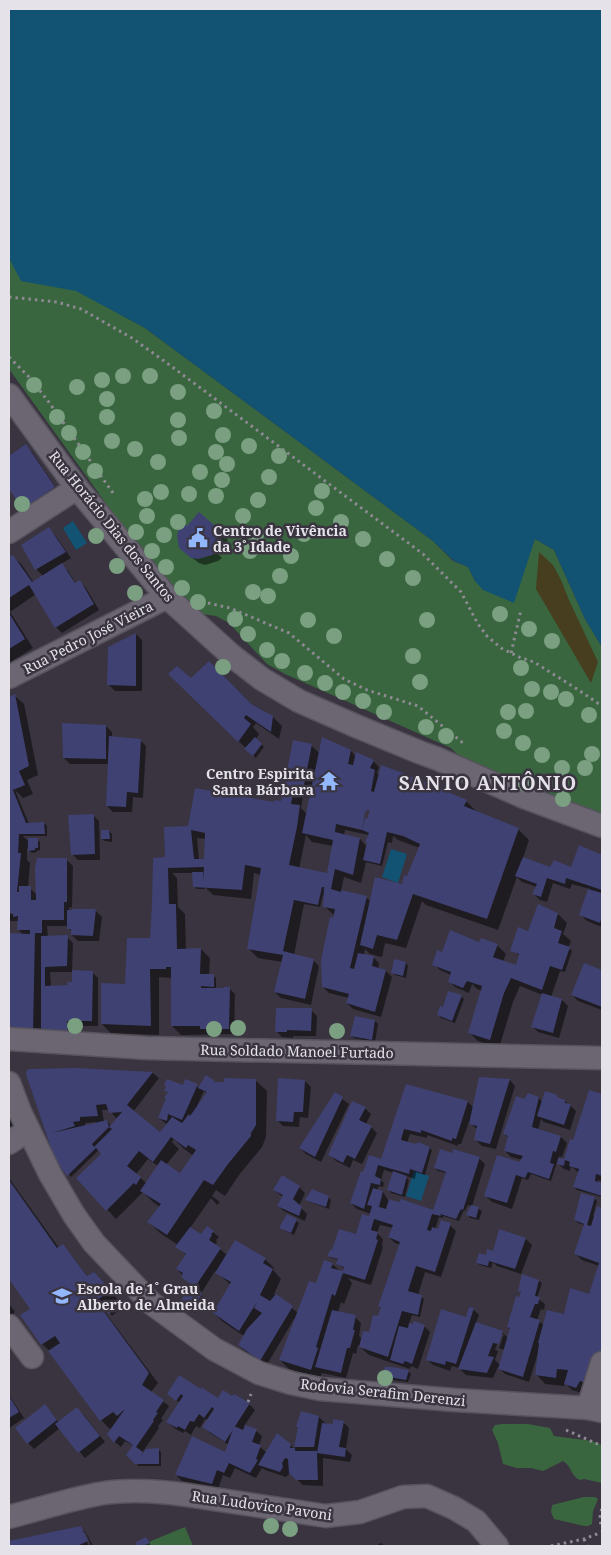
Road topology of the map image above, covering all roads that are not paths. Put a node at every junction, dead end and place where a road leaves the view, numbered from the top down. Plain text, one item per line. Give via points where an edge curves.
1 (9, 395) edge
2 (77, 488) junction
3 (9, 532) edge
4 (167, 597) junction
5 (9, 678) edge
6 (602, 826) edge
7 (9, 1039) edge
8 (594, 1057) edge
9 (9, 1083) edge
10 (28, 1130) junction
11 (9, 1142) edge
12 (9, 1326) edge
13 (32, 1357) dead end
14 (602, 1363) edge
15 (595, 1409) edge
16 (9, 1517) edge
17 (497, 1546) edge

1 - 2 street, Rua Horácio Dias dos Santos
2 - 3 street
2 - 4 street, Rua Horácio Dias dos Santos
4 - 5 street, Rua Pedro José Vieira
4 - 6 street, Rua Horácio Dias dos Santos via 230,655 299,701
7 - 8 street, Rua Soldado Manoel Furtado via 147,1048
9 - 10 street, Rodovia Serafim Derenzi
10 - 11 street
10 - 15 street, Rodovia Serafim Derenzi via 54,1182 100,1250 151,1303 214,1349 259,1373 291,1383 339,1391
12 - 13 street
14 - 15 street
16 - 17 street, Rua Ludovico Pavoni via 100,1494 132,1491 165,1492 326,1516 360,1512 404,1497 427,1496 476,1521

